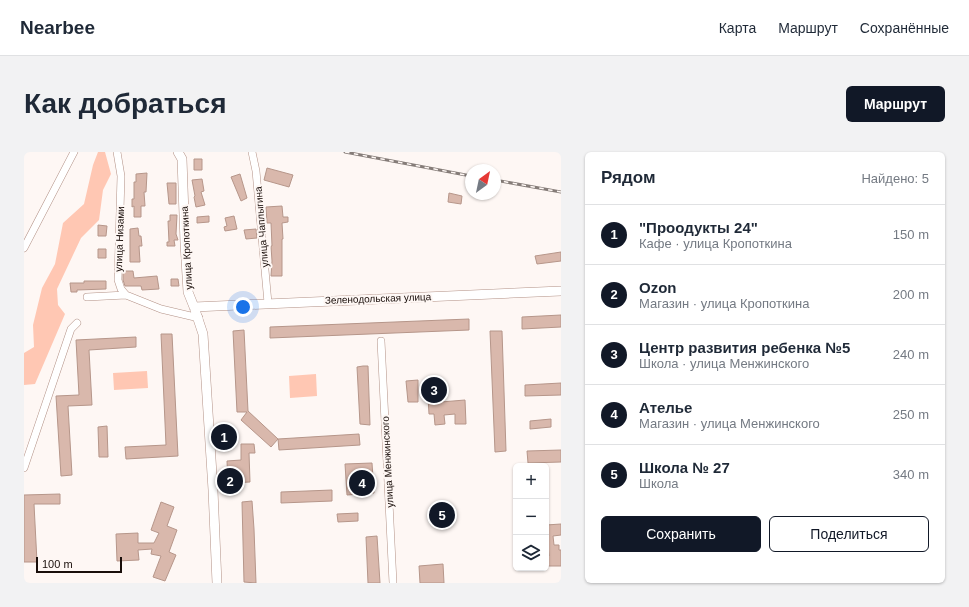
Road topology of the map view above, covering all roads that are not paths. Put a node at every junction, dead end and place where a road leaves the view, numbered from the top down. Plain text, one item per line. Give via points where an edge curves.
1 (74, 152) edge
2 (117, 152) edge
3 (178, 152) edge
4 (252, 152) edge
5 (24, 248) edge
6 (561, 291) edge
7 (126, 295) junction
8 (87, 297) dead end
9 (268, 303) junction
10 (194, 307) junction
11 (198, 318) junction
12 (77, 323) dead end
13 (381, 341) dead end
14 (24, 468) edge
15 (217, 583) edge
16 (393, 583) edge

1 - 5 street
2 - 7 street, улица Низами via 121,176 118,280
3 - 10 street, улица Кропоткина via 182,159 188,292
4 - 9 street, улица Чаплыгина
6 - 9 street, Зеленодольская улица
7 - 8 street
7 - 11 street via 161,309
9 - 10 street, Зеленодольская улица
10 - 11 street, улица Кропоткина
11 - 15 street, улица Кропоткина via 203,334
12 - 14 street via 71,329
13 - 16 street, улица Менжинского

